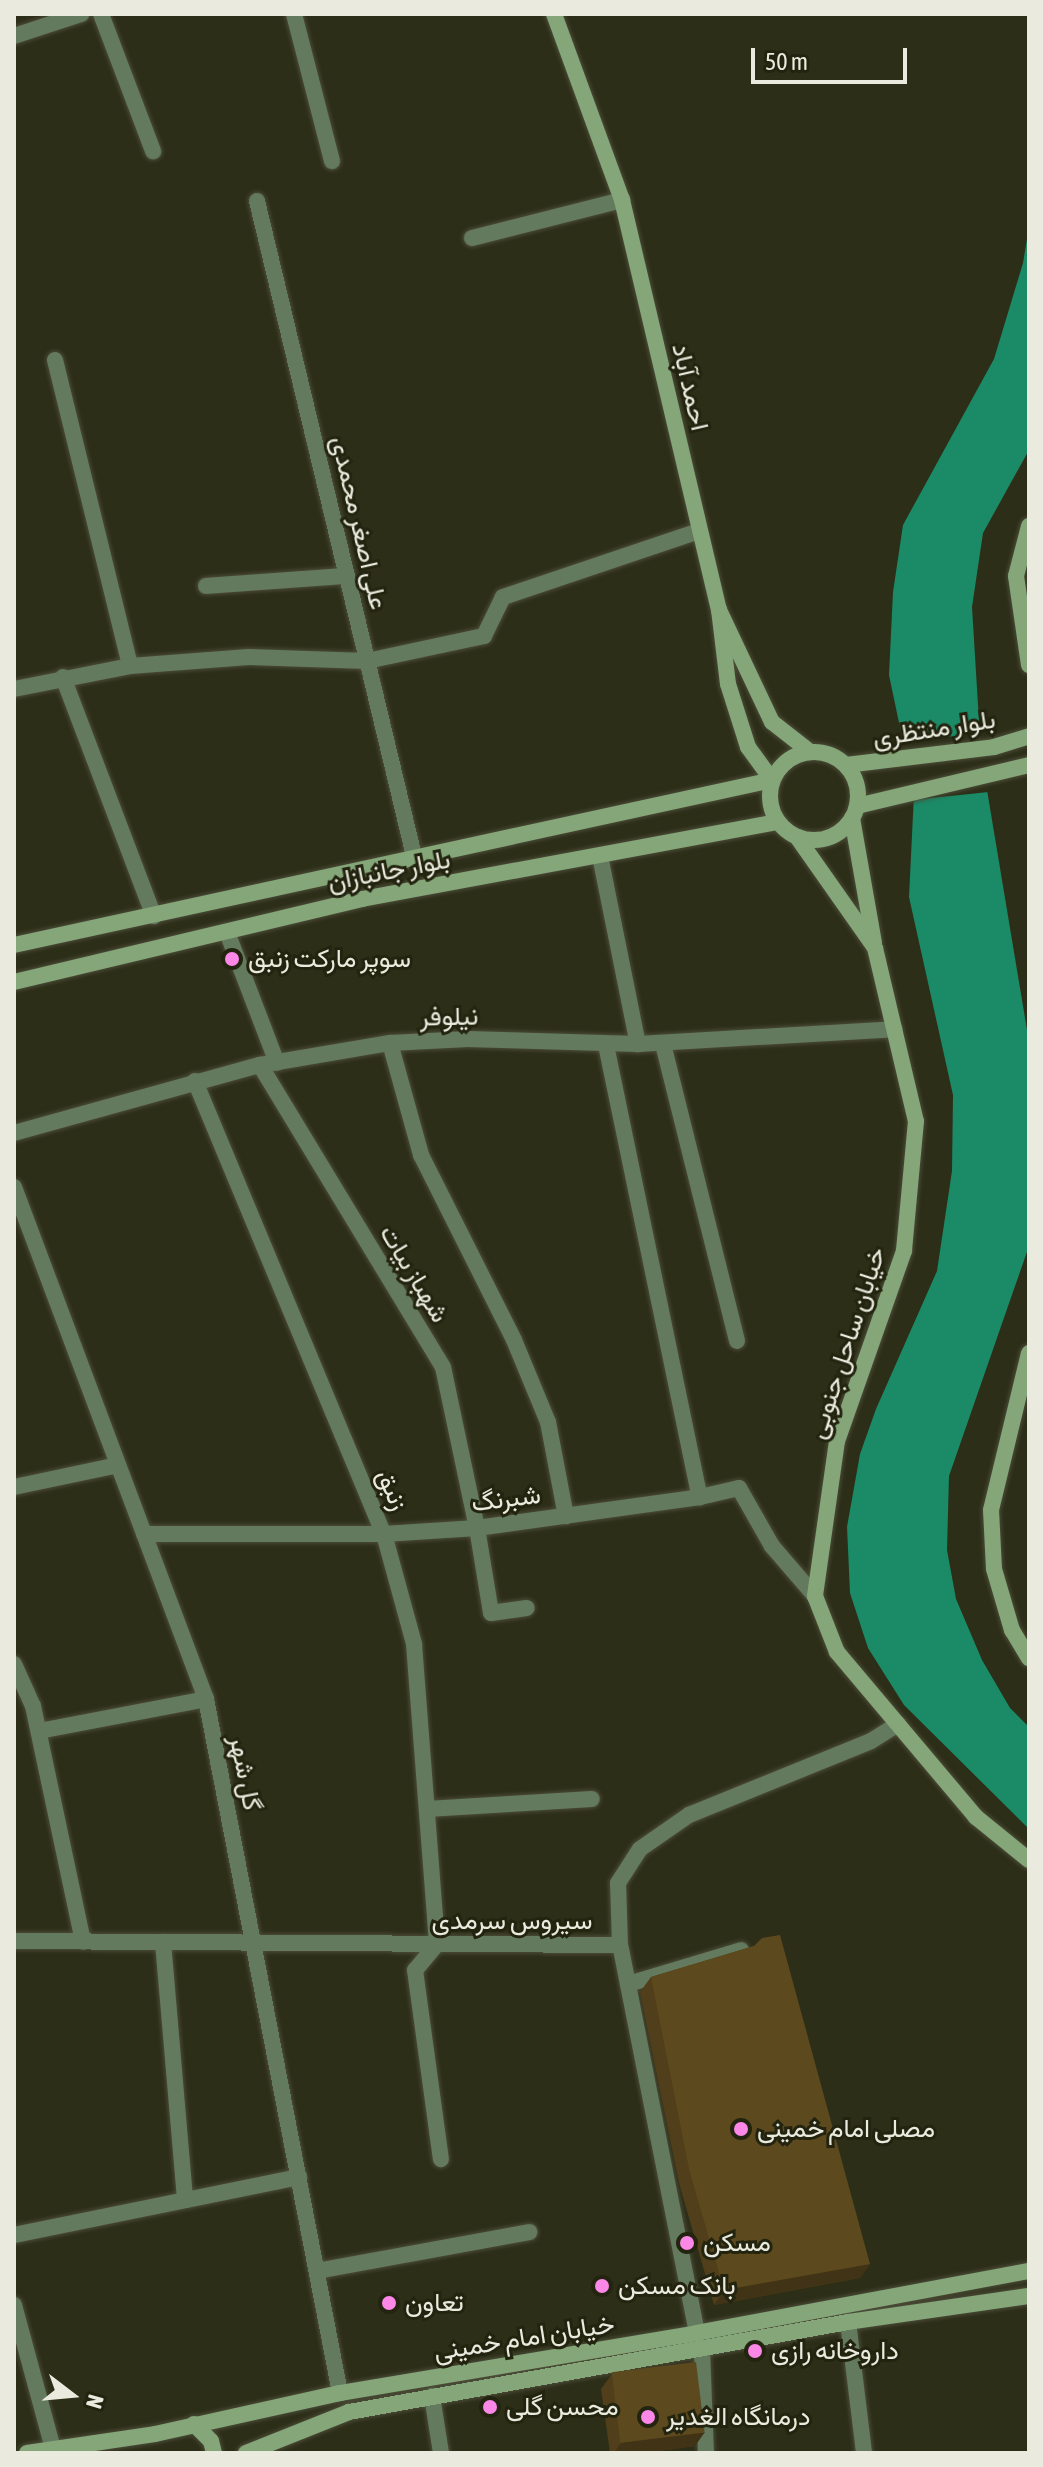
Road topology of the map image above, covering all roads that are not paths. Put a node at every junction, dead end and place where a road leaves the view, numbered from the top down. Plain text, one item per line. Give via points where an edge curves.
1 (81, 14) edge
2 (101, 14) edge
3 (294, 14) edge
4 (554, 14) edge
5 (14, 36) edge
6 (153, 151) dead end
7 (332, 161) dead end
8 (622, 200) junction
9 (257, 201) dead end
10 (472, 238) dead end
11 (55, 360) dead end
12 (1029, 526) edge
13 (699, 531) junction
14 (347, 576) junction
15 (206, 586) dead end
16 (719, 610) junction
17 (1025, 616) edge
18 (367, 661) junction
19 (1029, 665) edge
20 (130, 666) junction
21 (63, 677) junction
22 (14, 689) edge
23 (1029, 736) edge
24 (809, 751) junction
25 (846, 765) junction
26 (1029, 765) edge
27 (772, 780) junction
28 (854, 812) junction
29 (778, 822) junction
30 (797, 837) junction
31 (414, 856) junction
32 (600, 856) junction
33 (154, 916) junction
34 (227, 932) junction
35 (14, 945) edge
36 (875, 948) junction
37 (14, 982) edge
38 (895, 1029) junction
39 (390, 1043) junction
40 (638, 1044) junction
41 (663, 1044) junction
42 (606, 1045) junction
43 (268, 1064) junction
44 (195, 1081) junction
45 (14, 1133) edge
46 (14, 1187) edge
47 (737, 1341) dead end
48 (1029, 1353) edge
49 (118, 1465) junction
50 (14, 1487) edge
51 (700, 1497) junction
52 (566, 1516) junction
53 (477, 1528) junction
54 (144, 1534) junction
55 (384, 1534) junction
56 (815, 1596) junction
57 (527, 1608) dead end
58 (1029, 1658) edge
59 (14, 1664) edge
60 (206, 1699) junction
61 (898, 1724) junction
62 (39, 1731) junction
63 (592, 1799) dead end
64 (427, 1809) junction
65 (1029, 1860) edge
66 (14, 1941) edge
67 (83, 1942) junction
68 (163, 1942) junction
69 (254, 1943) junction
70 (437, 1944) junction
71 (620, 1945) junction
72 (741, 1950) edge
73 (628, 1984) junction
74 (441, 2159) dead end
75 (299, 2177) junction
76 (185, 2200) junction
77 (529, 2232) dead end
78 (14, 2235) edge
79 (317, 2271) junction
80 (1029, 2271) edge
81 (1029, 2296) edge
82 (14, 2305) edge
83 (848, 2322) junction
84 (700, 2342) junction
85 (340, 2393) junction
86 (432, 2396) junction
87 (194, 2424) junction
88 (280, 2445) edge
89 (53, 2449) junction
90 (27, 2453) edge
91 (214, 2453) edge
92 (246, 2453) edge
93 (441, 2453) edge
94 (706, 2453) edge
95 (864, 2453) edge

1 - 5 street
2 - 6 street
3 - 7 street
4 - 8 main road, احمد آباد
8 - 10 street
8 - 13 main road, احمد آباد
9 - 14 street, علی اصغر محمدی
11 - 20 street
12 - 17 main road via 1016,576
13 - 16 main road, احمد آباد
13 - 18 street via 503,597 484,636
14 - 15 street
14 - 18 street, علی اصغر محمدی
16 - 24 main road, احمد آباد via 772,722
16 - 27 main road via 728,684 748,747
17 - 19 main road
18 - 20 street via 249,657
18 - 31 street, علی اصغر محمدی
20 - 21 street
21 - 22 street
21 - 33 street
23 - 25 main road, بلوار منتظری via 994,747
24 - 25 main road
24 - 27 main road via 786,760
25 - 28 main road via 856,784
26 - 28 main road, بلوار منتظری via 908,791
27 - 29 main road via 769,795
27 - 31 main road, بلوار جانبازان
28 - 30 main road via 834,835
28 - 36 main road
29 - 30 main road
29 - 32 main road, بلوار جانبازان
30 - 36 main road, خیابان ساحل جنوبی
31 - 33 main road, بلوار جانبازان
32 - 34 main road, بلوار جانبازان via 362,899
32 - 40 street
33 - 35 main road, بلوار جانبازان
34 - 37 main road, بلوار جانبازان
34 - 43 street, شهباز بیات
36 - 38 main road, خیابان ساحل جنوبی
38 - 41 street, نیلوفر
38 - 56 main road, خیابان ساحل جنوبی via 916,1121 904,1251 837,1441
39 - 42 street, نیلوفر via 468,1039
39 - 43 street, نیلوفر
39 - 52 street via 421,1155 514,1340 548,1422
40 - 41 street, نیلوفر
40 - 42 street, نیلوفر
41 - 47 street
42 - 51 street
43 - 44 street, نیلوفر
43 - 53 street, شهباز بیات via 443,1367
44 - 45 street, نیلوفر
44 - 55 street, زنبق
46 - 49 street, گل شهر
48 - 58 main road via 991,1510 994,1569 1012,1630
49 - 50 street
49 - 54 street, گل شهر
51 - 52 street, شبرنگ
51 - 56 street, شبرنگ via 739,1488 772,1546
52 - 53 street, شبرنگ
53 - 55 street, شبرنگ
53 - 57 street, شهباز بیات via 491,1613
54 - 55 street, شبرنگ
54 - 60 street, گل شهر
55 - 64 street, زنبق via 414,1644
56 - 61 main road, خیابان ساحل جنوبی via 837,1652
59 - 62 street
60 - 62 street
60 - 69 street, گل شهر
61 - 65 main road, خیابان ساحل جنوبی via 976,1817
61 - 71 street, سیروس سرمدی via 871,1741 689,1815 640,1849 618,1883
62 - 67 street
63 - 64 street
64 - 70 street, زنبق
66 - 67 street, سیروس سرمدی
67 - 68 street, سیروس سرمدی
68 - 69 street, سیروس سرمدی
68 - 76 street
69 - 70 street, سیروس سرمدی
69 - 75 street, گل شهر
70 - 71 street, سیروس سرمدی
70 - 74 street via 415,1970
71 - 73 street
72 - 73 street
73 - 84 street
75 - 76 street
75 - 79 street, گل شهر
76 - 78 street
77 - 79 street
79 - 85 street, گل شهر
80 - 84 main road, خیابان امام خمینی
81 - 83 main road, خیابان امام خمینی
82 - 89 street
83 - 84 main road, خیابان امام خمینی
83 - 95 street
84 - 85 main road, خیابان امام خمینی
84 - 86 main road, خیابان امام خمینی
84 - 94 street
85 - 87 main road, خیابان امام خمینی
86 - 88 main road, خیابان امام خمینی via 349,2412
86 - 93 street
87 - 89 main road, خیابان امام خمینی
87 - 91 main road via 211,2441
88 - 92 main road, خیابان امام خمینی
89 - 90 main road, خیابان امام خمینی

